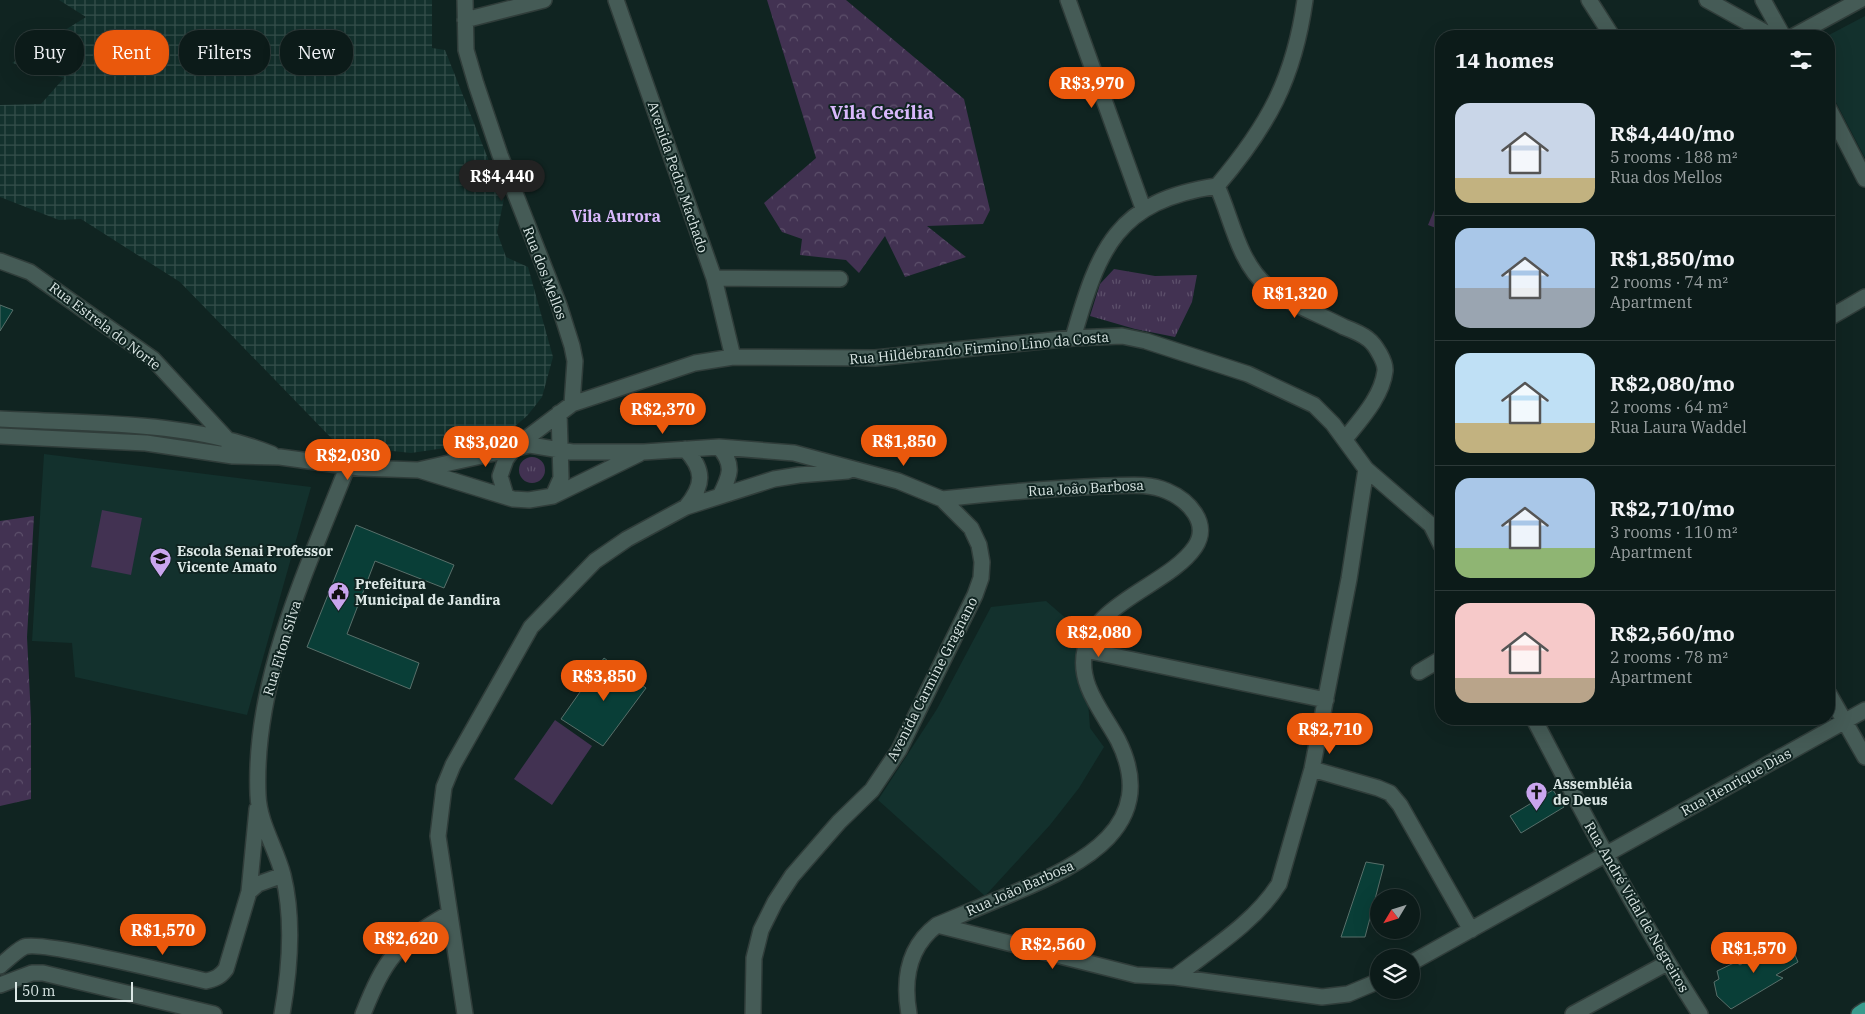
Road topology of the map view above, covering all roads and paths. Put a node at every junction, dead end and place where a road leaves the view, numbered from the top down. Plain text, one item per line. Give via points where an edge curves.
1 (465, 0) edge
2 (544, 0) edge
3 (616, 0) edge
4 (1068, 0) edge
5 (1305, 0) edge
6 (1589, 0) edge
7 (1707, 0) edge
8 (1763, 0) edge
9 (1860, 0) edge
10 (465, 20) junction
11 (1608, 30) edge
12 (1761, 30) edge
13 (1779, 30) edge
14 (1805, 30) edge
15 (1835, 120) edge
16 (1865, 179) edge
17 (1216, 186) junction
18 (1143, 208) junction
19 (0, 261) edge
20 (714, 278) junction
21 (840, 279) dead end
22 (1865, 297) edge
23 (1835, 314) edge
24 (1073, 338) junction
25 (734, 357) junction
26 (572, 404) junction
27 (559, 414) junction
28 (0, 419) edge
29 (0, 436) edge
30 (227, 439) junction
31 (1345, 439) junction
32 (515, 447) junction
33 (719, 447) junction
34 (685, 449) junction
35 (562, 451) junction
36 (644, 452) junction
37 (234, 456) junction
38 (280, 457) junction
39 (348, 465) junction
40 (1366, 469) junction
41 (418, 470) junction
42 (854, 470) junction
43 (506, 496) junction
44 (553, 496) junction
45 (720, 496) junction
46 (942, 499) junction
47 (686, 507) junction
48 (1435, 523) edge
49 (1085, 650) junction
50 (1435, 663) edge
51 (1419, 672) dead end
52 (1326, 700) junction
53 (1835, 704) edge
54 (1865, 710) edge
55 (1845, 721) junction
56 (1537, 725) edge
57 (1865, 757) edge
58 (1312, 769) junction
59 (258, 798) junction
60 (1606, 854) junction
61 (283, 875) junction
62 (250, 892) junction
63 (448, 914) junction
64 (937, 925) junction
65 (1471, 930) junction
66 (1420, 958) edge
67 (1667, 963) junction
68 (0, 966) edge
69 (1175, 977) junction
70 (0, 985) edge
71 (1370, 985) edge
72 (1865, 1010) edge
73 (214, 1014) edge
74 (282, 1014) edge
75 (363, 1014) edge
76 (465, 1014) edge
77 (753, 1014) edge
78 (908, 1014) edge
79 (1573, 1014) edge
80 (1700, 1014) edge
81 (1859, 1014) edge

1 - 10 street, Rua dos Mellos
2 - 10 street
3 - 20 street, Avenida Pedro Machado
4 - 18 street
5 - 17 street via 1290,69 1275,102 1259,134
6 - 11 street
7 - 12 street
8 - 13 street
9 - 14 street
10 - 26 street, Rua dos Mellos via 466,50 476,84 567,329 575,361
15 - 16 street
17 - 18 street via 1186,190
17 - 31 street via 1244,256 1255,273 1289,299 1369,339 1380,355 1386,369 1382,382 1365,414
18 - 24 street via 1108,244 1085,297
19 - 30 street, Rua Estrela do Norte via 30,272 153,359
20 - 21 street
20 - 25 street, Avenida Pedro Machado
22 - 23 street
24 - 25 street, Rua Hildebrando Firmino Lino da Costa via 875,358
24 - 31 street, Rua Hildebrando Firmino Lino da Costa via 1122,336 1146,341 1257,377 1314,406
25 - 26 street, Rua Hildebrando Firmino Lino da Costa via 695,363
26 - 27 street, Rua Hildebrando Firmino Lino da Costa
27 - 32 street, Rua Hildebrando Firmino Lino da Costa
27 - 35 street
28 - 30 street, Avenida Carmine Gragnano via 146,427
29 - 37 street, Avenida Carmine Gragnano via 146,443
30 - 37 street, Rua Estrela do Norte
30 - 38 street, Avenida Carmine Gragnano
31 - 40 street, Rua Hildebrando Firmino Lino da Costa
32 - 35 street, Avenida Carmine Gragnano via 530,444
32 - 41 street, Avenida Carmine Gragnano
32 - 43 street via 501,468 501,485
33 - 34 street, Avenida Carmine Gragnano
33 - 42 street, Avenida Carmine Gragnano via 794,453
33 - 45 street via 728,458 729,469
34 - 36 street, Avenida Carmine Gragnano
34 - 47 street via 698,465 700,474 699,483
35 - 36 street, Avenida Carmine Gragnano
35 - 44 street via 561,478
36 - 44 street, Avenida Carmine Gragnano
37 - 38 street, Avenida Carmine Gragnano
38 - 39 street, Avenida Carmine Gragnano
39 - 41 street, Avenida Carmine Gragnano
39 - 59 street, Rua Elton Silva via 272,674 258,763
40 - 48 street
40 - 52 street
41 - 43 street, Avenida Carmine Gragnano
42 - 45 street via 799,474
42 - 46 street, Avenida Carmine Gragnano via 898,481
43 - 44 street, Avenida Carmine Gragnano via 529,500
45 - 47 street
46 - 49 street, Rua João Barbosa via 1047,488 1153,485 1170,492 1194,510 1200,523 1200,536 1194,548 1105,617 1092,631
46 - 77 street, Avenida Carmine Gragnano via 972,528 979,545 981,578 975,595 898,750 872,790 798,869 775,902 761,930 754,958
47 - 63 street via 627,539 595,561 531,627 506,669 444,787 438,836
49 - 52 street
49 - 64 street, Rua João Barbosa via 1087,686 1118,741 1129,770 1131,791 1117,826 1087,856 1064,872
50 - 51 street
52 - 58 street
53 - 55 street
54 - 55 street, Rua Henrique Dias
55 - 57 street
55 - 60 street, Rua Henrique Dias
56 - 60 street, Rua André Vidal de Negreiros
58 - 65 street via 1390,793 1400,805
58 - 69 street via 1280,884 1248,921
59 - 61 street, Rua Elton Silva
59 - 62 street
60 - 65 street, Rua Henrique Dias
60 - 67 street, Rua André Vidal de Negreiros
61 - 62 street via 258,884
61 - 74 street, Rua Elton Silva via 290,937
62 - 68 street via 226,968 214,979 206,981 31,945
63 - 75 street via 401,945 386,965
63 - 76 street
64 - 69 street via 1136,975
64 - 78 street, Rua João Barbosa via 924,935 911,962 906,996
65 - 66 street, Rua Henrique Dias
67 - 79 street
67 - 80 street, Rua André Vidal de Negreiros
69 - 71 street via 1322,996 1348,994
70 - 73 street via 32,973 43,973
72 - 81 main road

